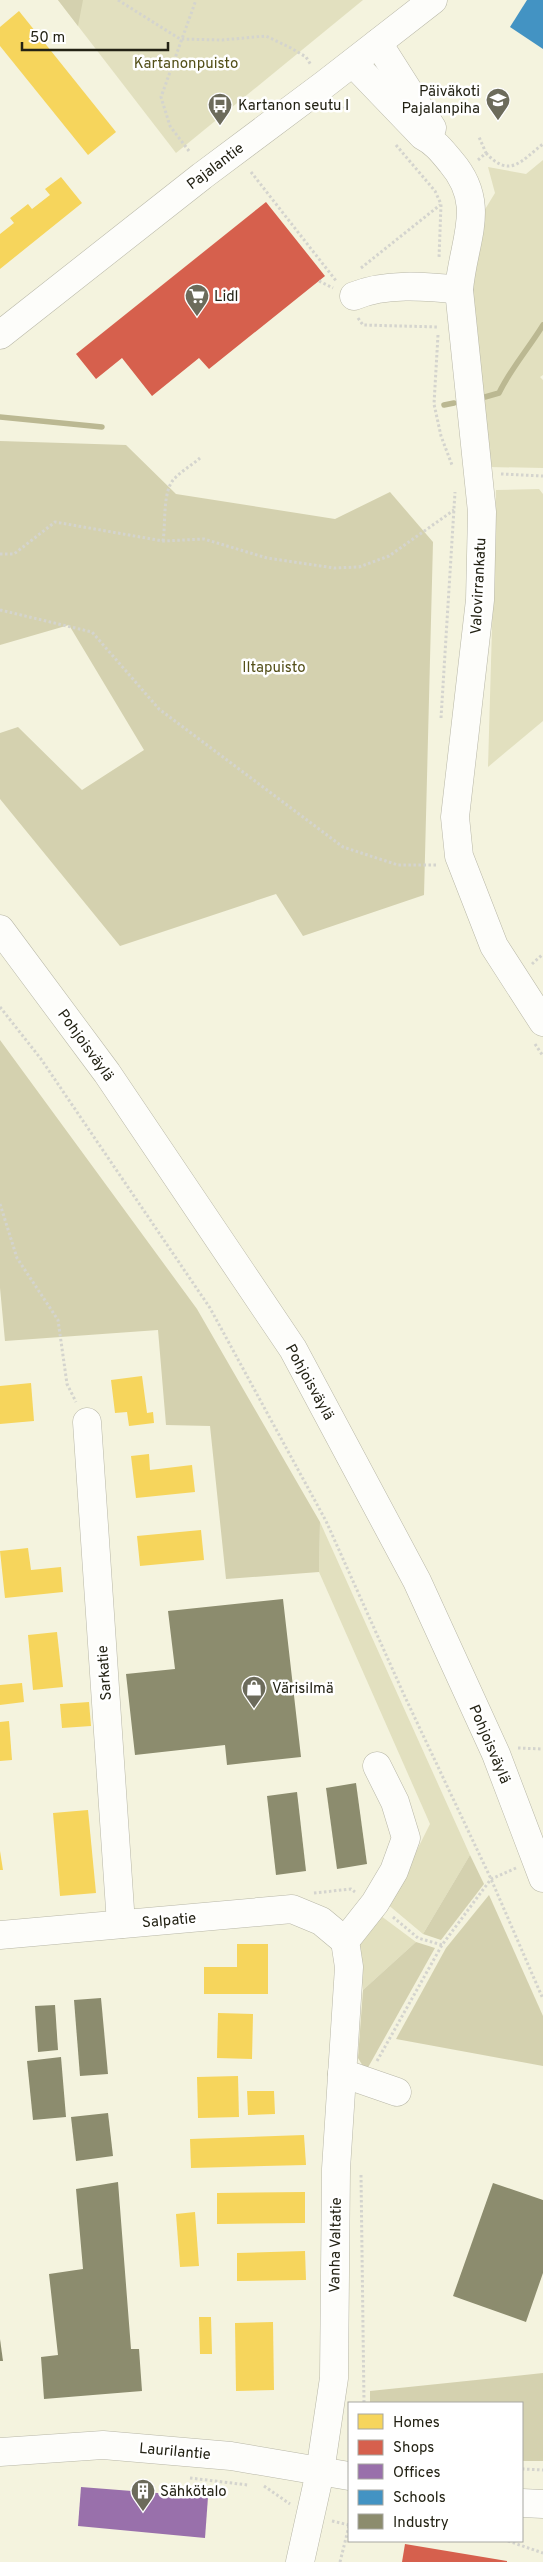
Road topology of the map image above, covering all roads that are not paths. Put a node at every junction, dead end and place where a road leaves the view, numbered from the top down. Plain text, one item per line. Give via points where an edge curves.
1 (433, 0) edge
2 (378, 43) junction
3 (353, 63) junction
4 (434, 142) junction
5 (349, 286) road end
6 (459, 290) junction
7 (0, 335) edge
8 (0, 929) edge
9 (543, 1022) edge
10 (87, 1422) road end
11 (377, 1766) dead end
12 (543, 1878) edge
13 (121, 1924) junction
14 (0, 1934) edge
15 (339, 1936) junction
16 (342, 2073) junction
17 (397, 2092) dead end
18 (0, 2452) edge
19 (320, 2472) junction
20 (348, 2476) edge
21 (523, 2503) edge
22 (543, 2504) edge
23 (300, 2562) edge

1 - 2 street, Pajalantie
2 - 3 street, Pajalantie
2 - 4 street, Valovirrankatu via 433,130
3 - 4 street, Valovirrankatu via 423,136
3 - 7 street, Pajalantie via 202,176
4 - 6 street, Valovirrankatu via 460,172 472,205
5 - 6 street
6 - 9 street, Valovirrankatu via 482,512 480,600 455,817 459,856 494,946
8 - 12 street, Pohjoisväylä via 107,1073 293,1349 417,1581 496,1754
10 - 13 street, Sarkatie
11 - 15 street via 395,1802 406,1838 394,1871 375,1903
13 - 14 street, Salpatie
13 - 15 street, Salpatie via 292,1910 321,1921
15 - 16 street, Vanha Valtatie via 349,1967
16 - 17 street
16 - 19 street, Vanha Valtatie via 336,2168 334,2378
18 - 19 street, Laurilantie via 103,2445 231,2456
19 - 20 street, Laurilantie
19 - 23 street, Vanha Valtatie
21 - 22 street

